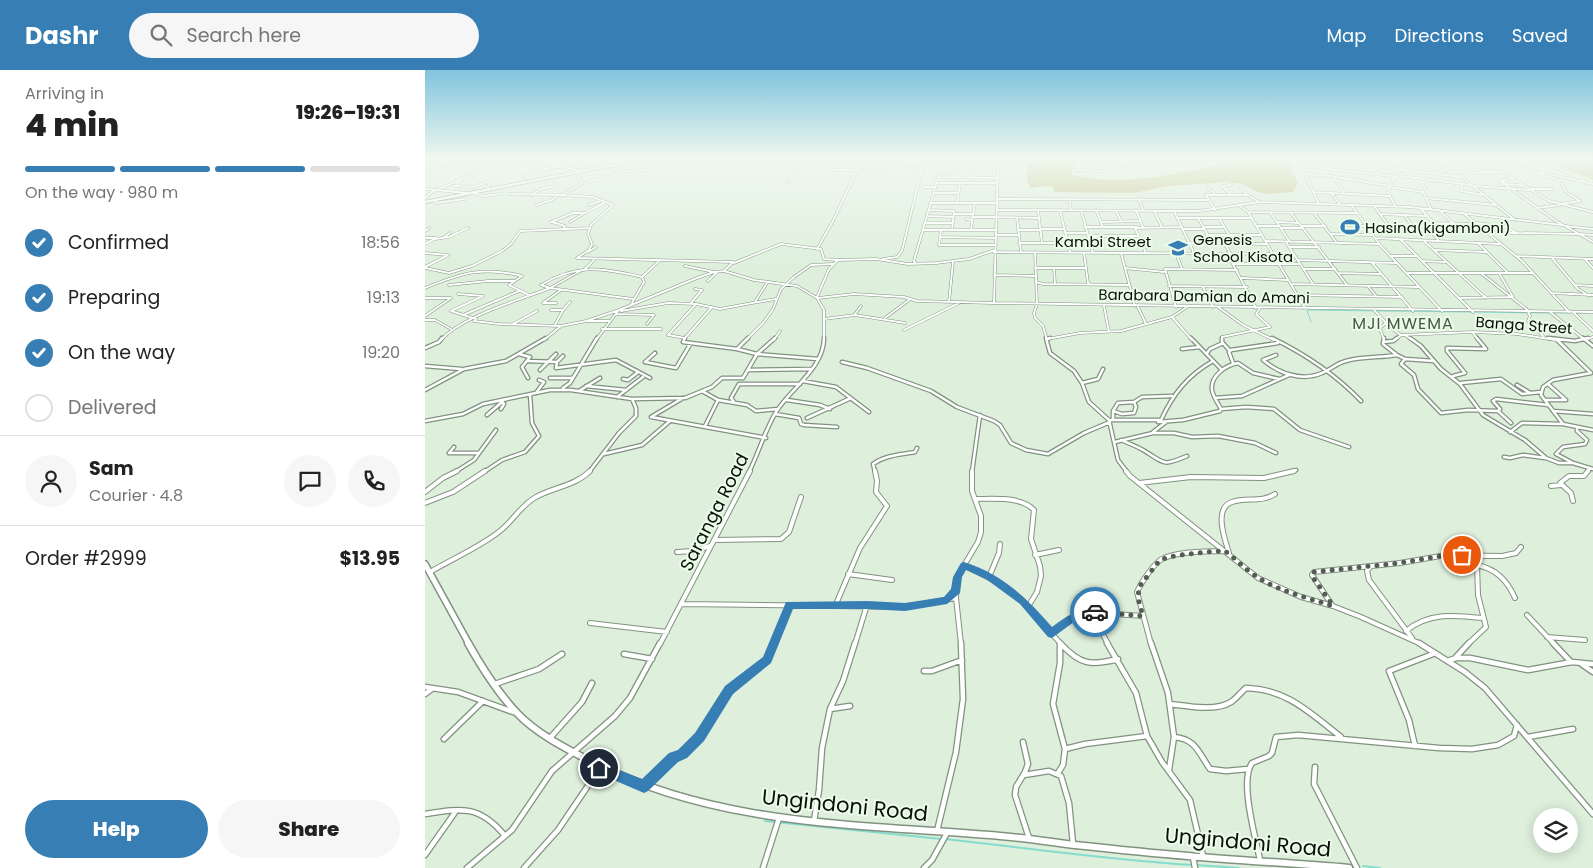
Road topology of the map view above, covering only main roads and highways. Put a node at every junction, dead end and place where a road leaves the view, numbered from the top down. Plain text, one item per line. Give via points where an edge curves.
1 (458, 196) edge
2 (425, 202) edge
3 (425, 564) edge
4 (1272, 864) edge
5 (1349, 868) edge

1 - 2 main road
3 - 4 main road, Ungindoni Road via 495,684 518,714 571,752 599,768 644,786 701,804 779,817 1260,860
4 - 5 main road, Ungindoni Road

